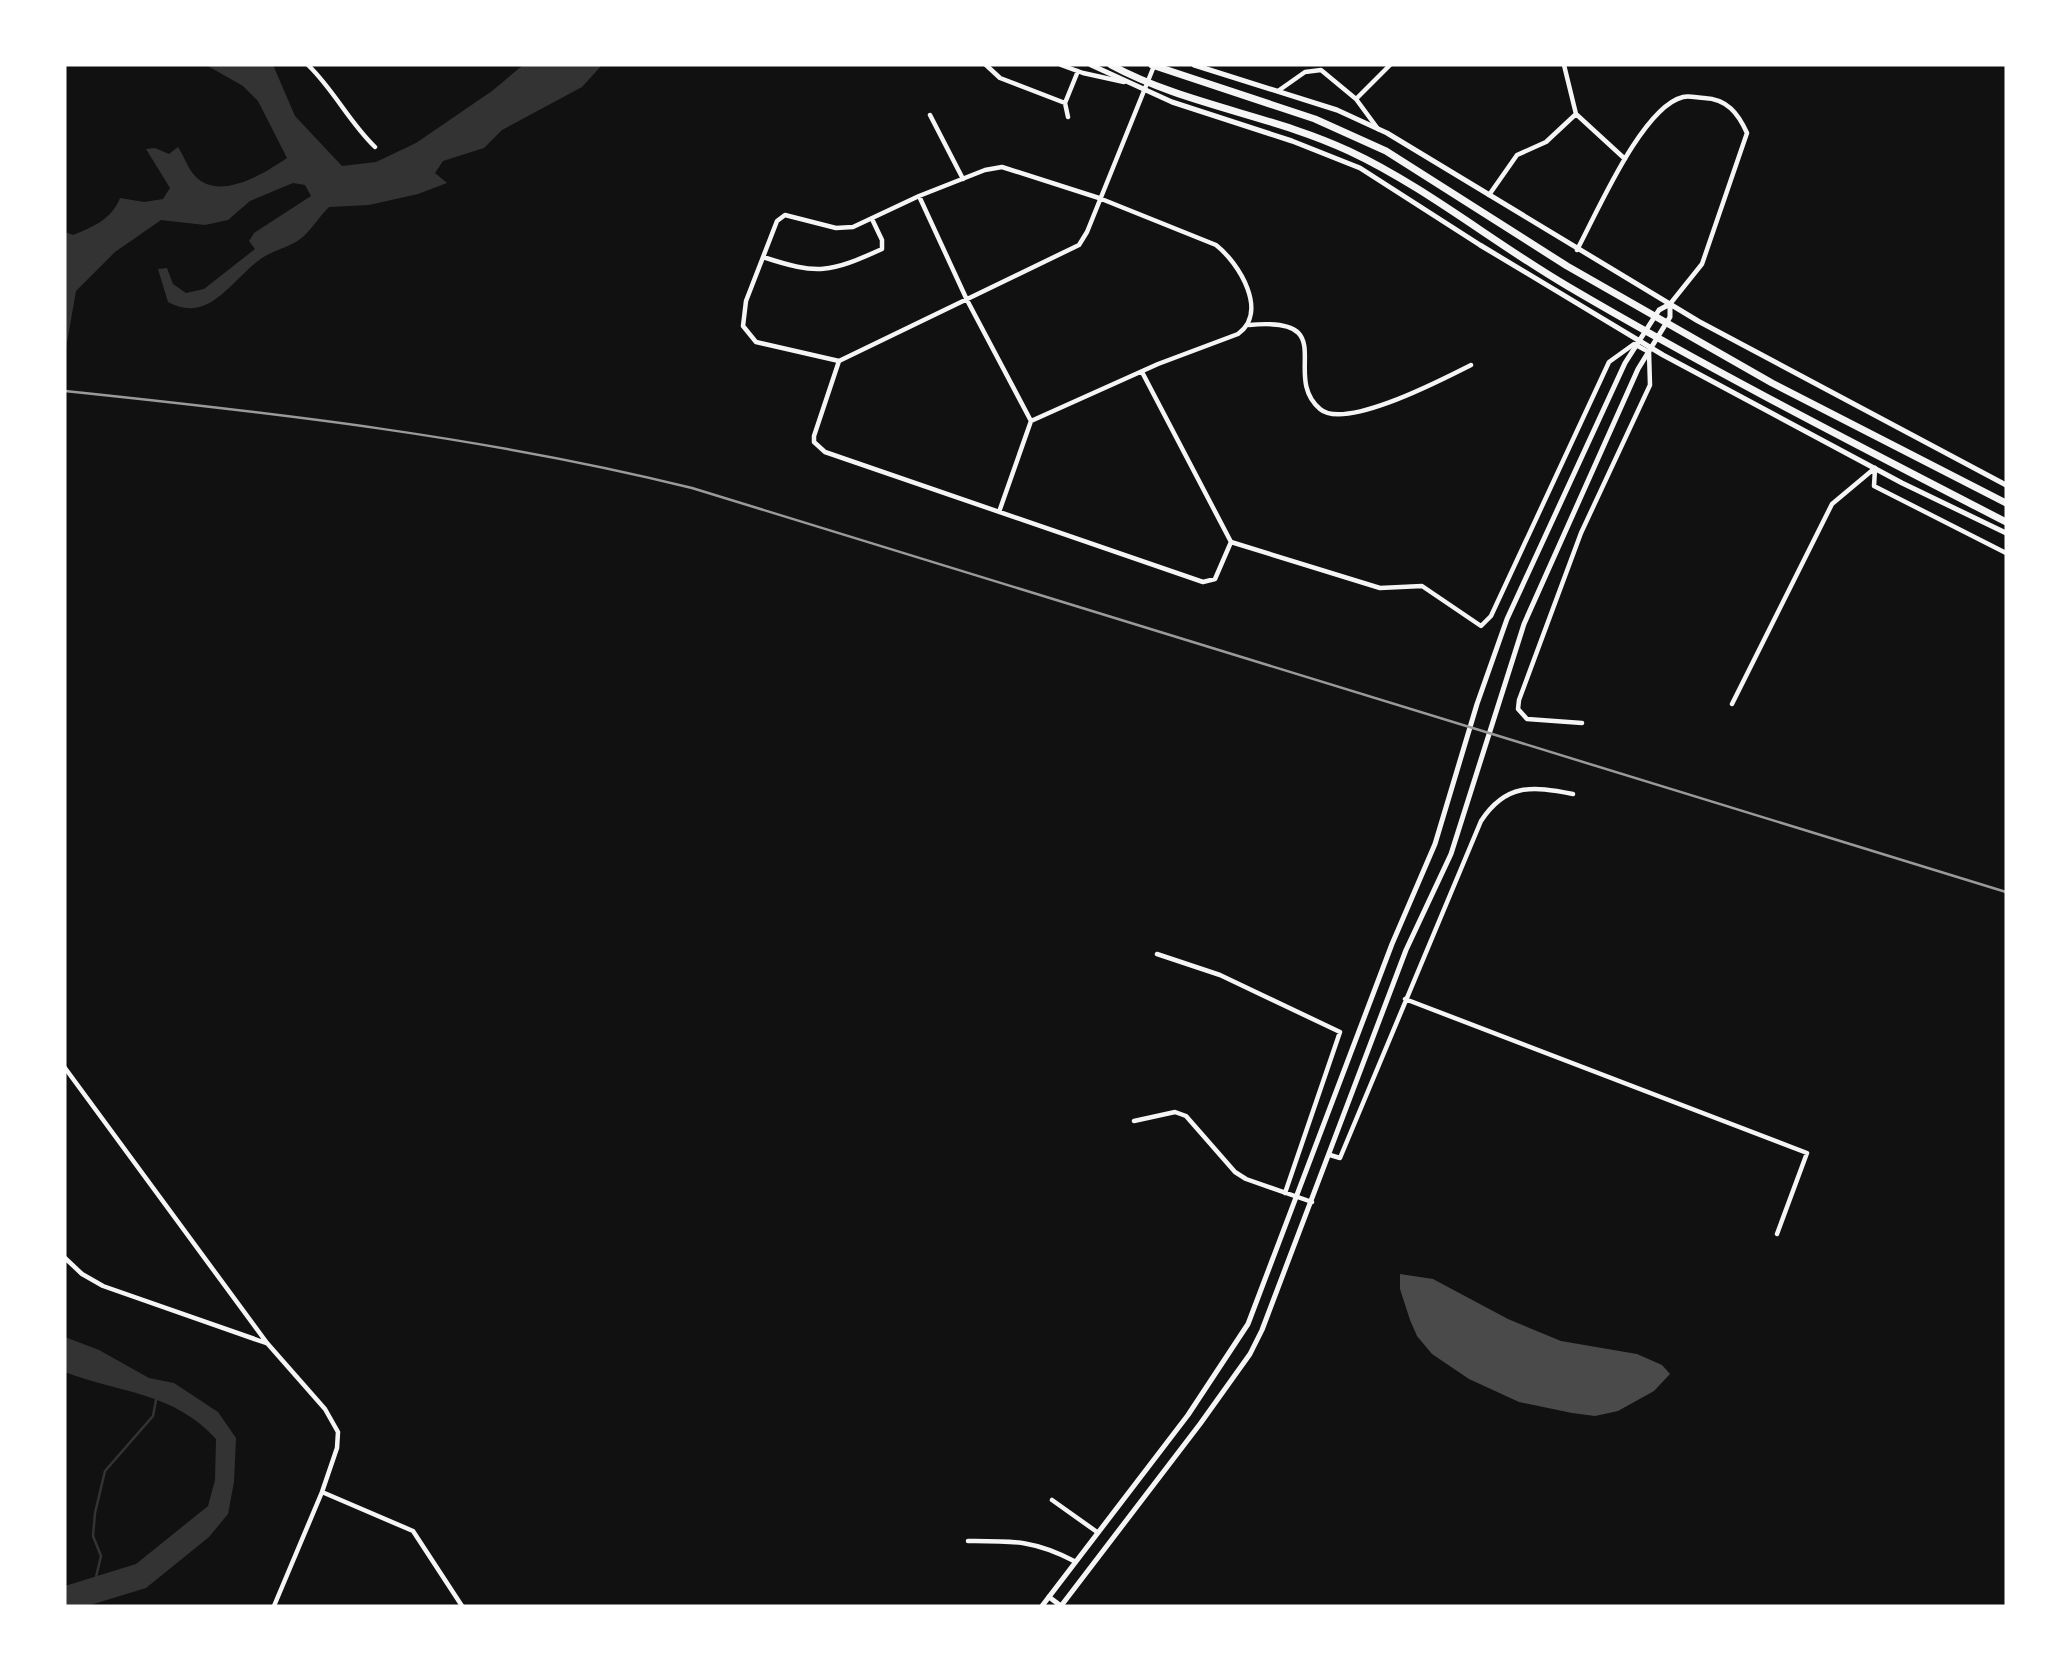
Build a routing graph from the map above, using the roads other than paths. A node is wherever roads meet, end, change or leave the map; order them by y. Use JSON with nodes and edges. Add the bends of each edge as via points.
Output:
{"nodes":[{"id":1,"x":308,"y":65,"type":"edge"},
{"id":2,"x":986,"y":65,"type":"edge"},
{"id":3,"x":1061,"y":65,"type":"edge"},
{"id":4,"x":1091,"y":65,"type":"edge"},
{"id":5,"x":1111,"y":65,"type":"edge"},
{"id":6,"x":1153,"y":65,"type":"edge"},
{"id":7,"x":1194,"y":65,"type":"edge"},
{"id":8,"x":1390,"y":65,"type":"edge"},
{"id":9,"x":1564,"y":65,"type":"edge"},
{"id":10,"x":1078,"y":71,"type":"junction"},
{"id":11,"x":1126,"y":82,"type":"junction"},
{"id":12,"x":1143,"y":90,"type":"junction"},
{"id":13,"x":1278,"y":90,"type":"junction"},
{"id":14,"x":1356,"y":99,"type":"junction"},
{"id":15,"x":1065,"y":103,"type":"junction"},
{"id":16,"x":1576,"y":114,"type":"junction"},
{"id":17,"x":930,"y":115,"type":"dead end"},
{"id":18,"x":1068,"y":117,"type":"dead end"},
{"id":19,"x":1378,"y":129,"type":"junction"},
{"id":20,"x":375,"y":147,"type":"dead end"},
{"id":21,"x":1625,"y":159,"type":"junction"},
{"id":22,"x":963,"y":179,"type":"junction"},
{"id":23,"x":919,"y":196,"type":"junction"},
{"id":24,"x":1489,"y":196,"type":"junction"},
{"id":25,"x":1099,"y":198,"type":"junction"},
{"id":26,"x":873,"y":219,"type":"junction"},
{"id":27,"x":1577,"y":250,"type":"junction"},
{"id":28,"x":763,"y":257,"type":"junction"},
{"id":29,"x":967,"y":300,"type":"junction"},
{"id":30,"x":1670,"y":304,"type":"junction"},
{"id":31,"x":1248,"y":325,"type":"junction"},
{"id":32,"x":1636,"y":342,"type":"junction"},
{"id":33,"x":1650,"y":350,"type":"junction"},
{"id":34,"x":839,"y":361,"type":"junction"},
{"id":35,"x":1471,"y":365,"type":"dead end"},
{"id":36,"x":1142,"y":372,"type":"junction"},
{"id":37,"x":1031,"y":421,"type":"junction"},
{"id":38,"x":1875,"y":468,"type":"junction"},
{"id":39,"x":2006,"y":485,"type":"edge"},
{"id":40,"x":2006,"y":503,"type":"edge"},
{"id":41,"x":999,"y":512,"type":"junction"},
{"id":42,"x":2006,"y":522,"type":"edge"},
{"id":43,"x":2006,"y":533,"type":"edge"},
{"id":44,"x":1231,"y":542,"type":"junction"},
{"id":45,"x":2006,"y":553,"type":"edge"},
{"id":46,"x":1731,"y":704,"type":"dead end"},
{"id":47,"x":1582,"y":723,"type":"dead end"},
{"id":48,"x":1573,"y":794,"type":"dead end"},
{"id":49,"x":1157,"y":954,"type":"dead end"},
{"id":50,"x":1405,"y":999,"type":"junction"},
{"id":51,"x":1350,"y":1056,"type":"junction"},
{"id":52,"x":1365,"y":1060,"type":"junction"},
{"id":53,"x":65,"y":1068,"type":"edge"},
{"id":54,"x":1134,"y":1121,"type":"dead end"},
{"id":55,"x":1330,"y":1155,"type":"junction"},
{"id":56,"x":1285,"y":1193,"type":"junction"},
{"id":57,"x":1298,"y":1197,"type":"junction"},
{"id":58,"x":1312,"y":1202,"type":"junction"},
{"id":59,"x":1777,"y":1234,"type":"dead end"},
{"id":60,"x":65,"y":1258,"type":"edge"},
{"id":61,"x":267,"y":1343,"type":"junction"},
{"id":62,"x":322,"y":1492,"type":"junction"},
{"id":63,"x":1052,"y":1500,"type":"dead end"},
{"id":64,"x":1097,"y":1532,"type":"junction"},
{"id":65,"x":968,"y":1541,"type":"dead end"},
{"id":66,"x":1074,"y":1561,"type":"junction"},
{"id":67,"x":1049,"y":1597,"type":"junction"},
{"id":68,"x":274,"y":1606,"type":"edge"},
{"id":69,"x":462,"y":1606,"type":"edge"},
{"id":70,"x":1042,"y":1606,"type":"edge"},
{"id":71,"x":1061,"y":1606,"type":"edge"}],
"edges":[{"from":1,"to":20,"type":"street"},
{"from":2,"to":15,"type":"street","via":[[1000,78]]},
{"from":3,"to":10,"type":"street"},
{"from":4,"to":11,"type":"main road"},
{"from":5,"to":42,"type":"highway","via":[[1166,90],[1295,129],[1349,151],[1675,349]]},
{"from":6,"to":12,"type":"street"},
{"from":6,"to":40,"type":"highway","via":[[1315,119],[1386,150],[1567,266],[1748,369]]},
{"from":7,"to":13,"type":"main road"},
{"from":8,"to":14,"type":"street"},
{"from":9,"to":16,"type":"street"},
{"from":10,"to":11,"type":"street"},
{"from":10,"to":15,"type":"street"},
{"from":11,"to":12,"type":"main road"},
{"from":12,"to":25,"type":"street"},
{"from":12,"to":32,"type":"main road","via":[[1360,168]]},
{"from":13,"to":14,"type":"street","via":[[1313,69],[1327,74]]},
{"from":13,"to":19,"type":"main road"},
{"from":14,"to":19,"type":"street"},
{"from":15,"to":18,"type":"street"},
{"from":16,"to":21,"type":"street"},
{"from":16,"to":24,"type":"street","via":[[1546,142],[1517,155]]},
{"from":17,"to":22,"type":"street"},
{"from":19,"to":24,"type":"main road"},
{"from":21,"to":27,"type":"street"},
{"from":21,"to":30,"type":"street","via":[[1650,120],[1682,97],[1718,99],[1738,114],[1747,133],[1702,264]]},
{"from":22,"to":23,"type":"street"},
{"from":22,"to":25,"type":"street","via":[[1002,167]]},
{"from":23,"to":26,"type":"street"},
{"from":23,"to":29,"type":"street"},
{"from":24,"to":27,"type":"main road"},
{"from":25,"to":29,"type":"street","via":[[1079,245]]},
{"from":25,"to":31,"type":"street","via":[[1227,253],[1253,307]]},
{"from":26,"to":28,"type":"street","via":[[846,229],[785,215],[777,221]]},
{"from":26,"to":28,"type":"street","via":[[882,249],[839,266],[806,270]]},
{"from":27,"to":30,"type":"main road"},
{"from":28,"to":34,"type":"street","via":[[746,301],[746,333],[756,342]]},
{"from":29,"to":34,"type":"street"},
{"from":29,"to":37,"type":"street"},
{"from":30,"to":32,"type":"main road","via":[[1659,310]]},
{"from":30,"to":33,"type":"main road","via":[[1670,317]]},
{"from":30,"to":39,"type":"main road"},
{"from":31,"to":35,"type":"street","via":[[1277,322],[1295,329],[1305,354],[1307,384],[1320,409],[1328,414],[1415,394]]},
{"from":31,"to":36,"type":"street","via":[[1238,334]]},
{"from":32,"to":33,"type":"main road"},
{"from":32,"to":44,"type":"street","via":[[1609,362],[1491,616],[1481,626],[1422,586],[1380,588]]},
{"from":32,"to":51,"type":"main road","via":[[1507,619],[1435,844]]},
{"from":33,"to":38,"type":"main road"},
{"from":33,"to":47,"type":"street","via":[[1650,385],[1581,534],[1519,700],[1518,709],[1527,719]]},
{"from":33,"to":52,"type":"main road","via":[[1524,624],[1451,854],[1406,950]]},
{"from":34,"to":41,"type":"street","via":[[814,436],[818,447]]},
{"from":36,"to":37,"type":"street"},
{"from":36,"to":44,"type":"street"},
{"from":37,"to":41,"type":"street"},
{"from":38,"to":43,"type":"main road"},
{"from":38,"to":45,"type":"street","via":[[1874,486]]},
{"from":38,"to":46,"type":"street","via":[[1832,504]]},
{"from":41,"to":44,"type":"street","via":[[1203,582],[1216,579]]},
{"from":48,"to":50,"type":"street","via":[[1520,789],[1491,805],[1480,821]]},
{"from":49,"to":56,"type":"street","via":[[1220,975],[1340,1032]]},
{"from":50,"to":55,"type":"street","via":[[1340,1158]]},
{"from":50,"to":59,"type":"street","via":[[1807,1153]]},
{"from":51,"to":52,"type":"main road"},
{"from":51,"to":57,"type":"main road"},
{"from":52,"to":55,"type":"main road"},
{"from":53,"to":61,"type":"street"},
{"from":54,"to":56,"type":"street","via":[[1175,1112],[1186,1116],[1235,1172]]},
{"from":55,"to":58,"type":"main road"},
{"from":56,"to":57,"type":"street"},
{"from":57,"to":58,"type":"street"},
{"from":57,"to":64,"type":"main road","via":[[1237,1345]]},
{"from":58,"to":71,"type":"main road","via":[[1250,1354]]},
{"from":60,"to":61,"type":"street","via":[[103,1286]]},
{"from":61,"to":62,"type":"street","via":[[325,1409],[338,1432]]},
{"from":62,"to":68,"type":"street"},
{"from":62,"to":69,"type":"street","via":[[413,1531]]},
{"from":63,"to":64,"type":"street"},
{"from":64,"to":66,"type":"main road"},
{"from":65,"to":66,"type":"street","via":[[1028,1542]]},
{"from":66,"to":67,"type":"main road"},
{"from":67,"to":70,"type":"main road"},
{"from":67,"to":71,"type":"main road"}]}
